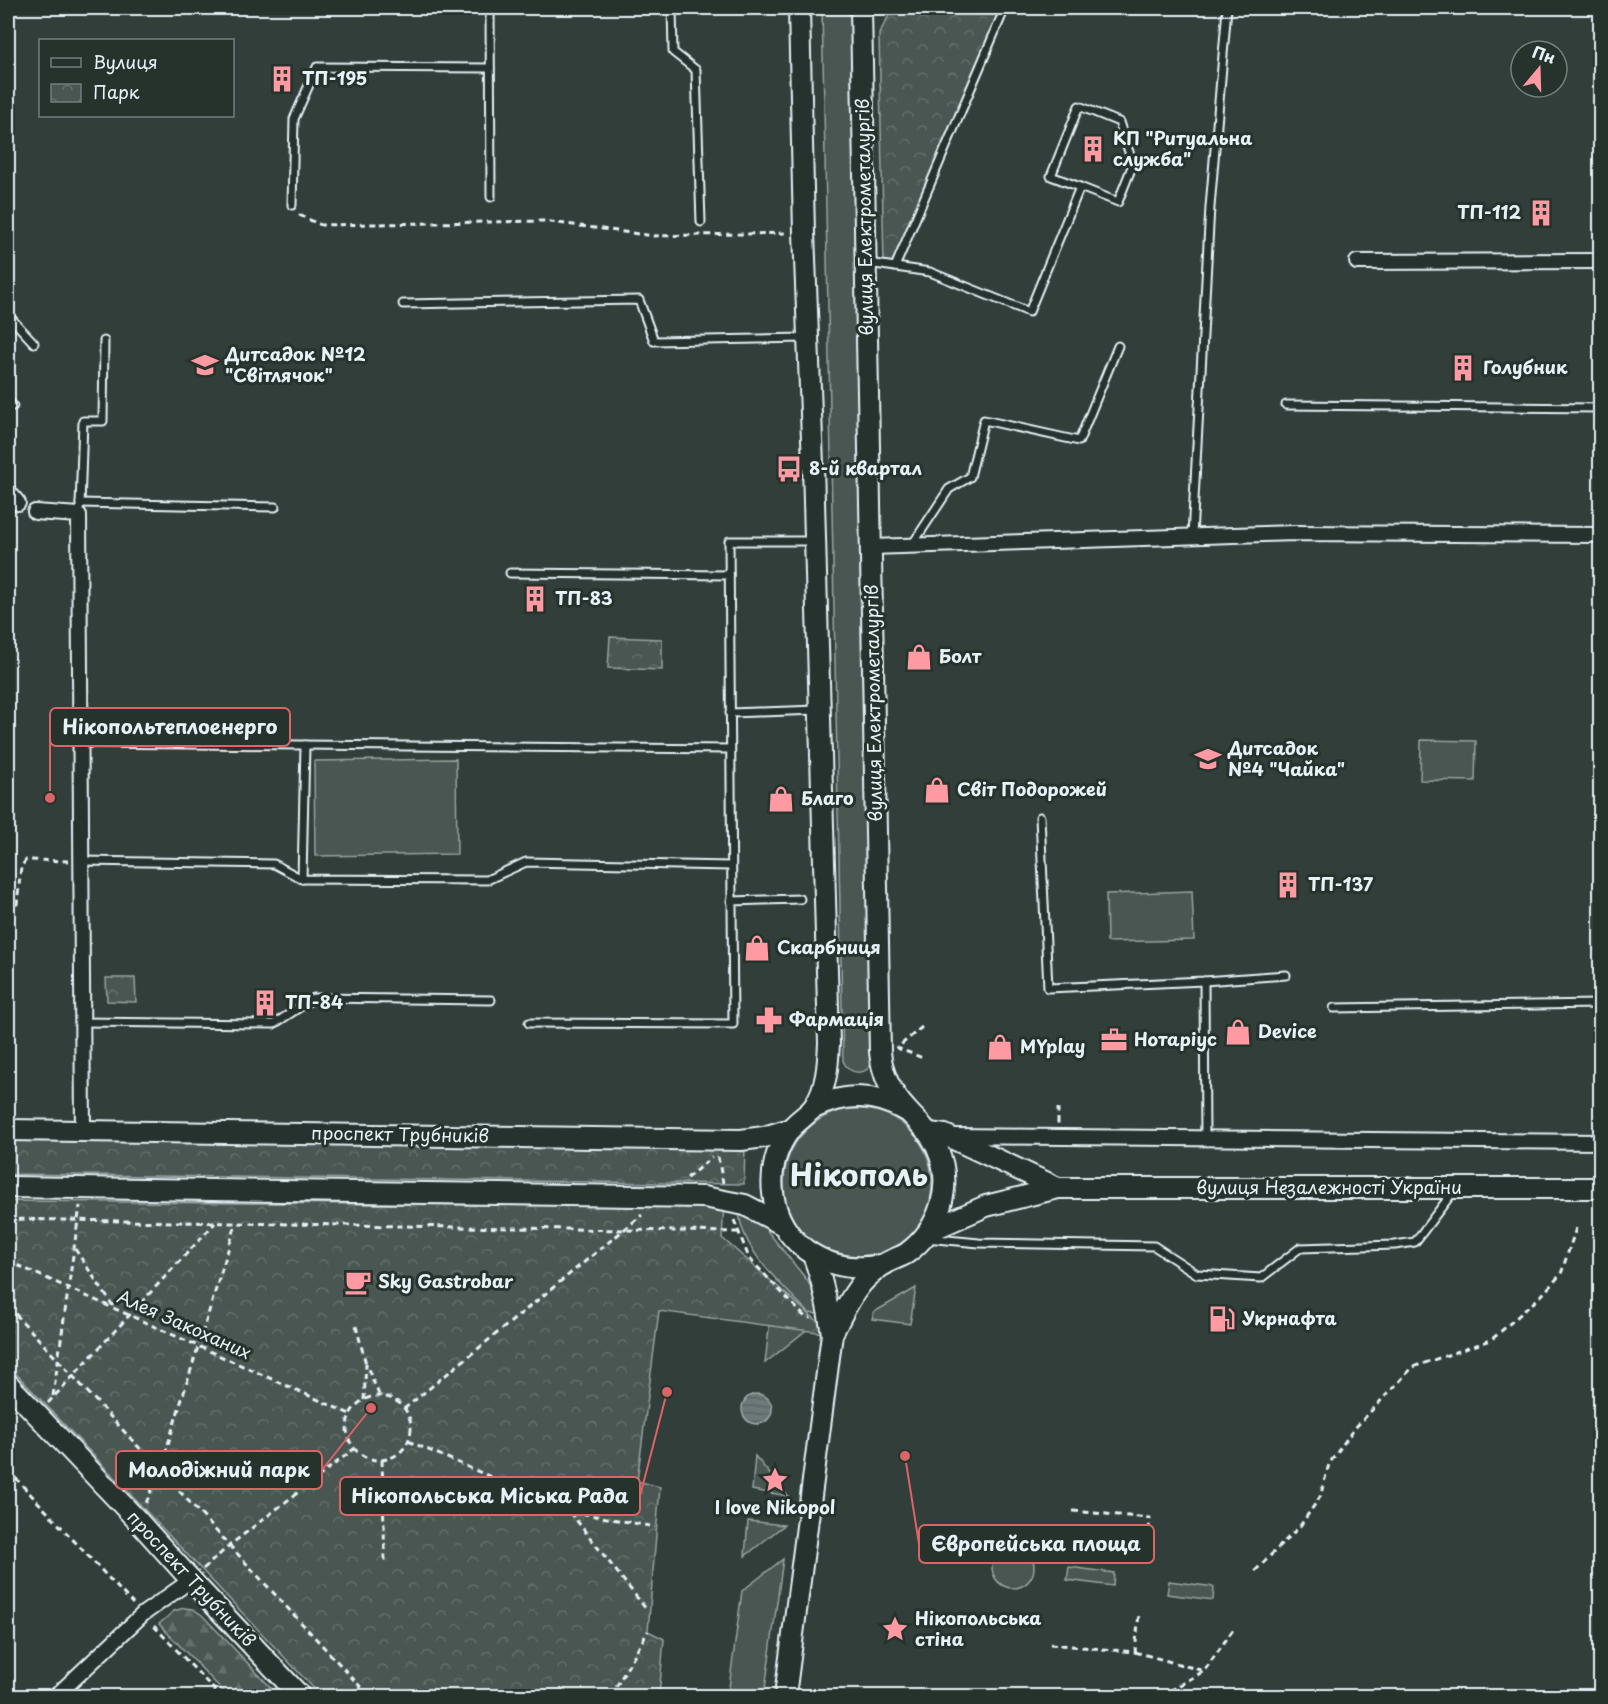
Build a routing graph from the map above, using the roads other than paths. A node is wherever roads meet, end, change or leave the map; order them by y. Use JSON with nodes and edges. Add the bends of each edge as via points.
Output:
{"nodes":[{"id":1,"x":490,"y":8,"type":"edge"},
{"id":2,"x":672,"y":8,"type":"edge"},
{"id":3,"x":799,"y":8,"type":"edge"},
{"id":4,"x":861,"y":8,"type":"edge"},
{"id":5,"x":1005,"y":8,"type":"edge"},
{"id":6,"x":1227,"y":8,"type":"edge"},
{"id":7,"x":490,"y":68,"type":"junction"},
{"id":8,"x":1080,"y":188,"type":"junction"},
{"id":9,"x":491,"y":197,"type":"dead end"},
{"id":10,"x":292,"y":205,"type":"road end"},
{"id":11,"x":701,"y":222,"type":"dead end"},
{"id":12,"x":1600,"y":261,"type":"edge"},
{"id":13,"x":1357,"y":262,"type":"dead end"},
{"id":14,"x":866,"y":263,"type":"junction"},
{"id":15,"x":895,"y":267,"type":"junction"},
{"id":16,"x":403,"y":304,"type":"dead end"},
{"id":17,"x":8,"y":315,"type":"edge"},
{"id":18,"x":808,"y":338,"type":"junction"},
{"id":19,"x":104,"y":340,"type":"dead end"},
{"id":20,"x":34,"y":343,"type":"dead end"},
{"id":21,"x":1118,"y":346,"type":"dead end"},
{"id":22,"x":1286,"y":405,"type":"dead end"},
{"id":23,"x":1600,"y":408,"type":"edge"},
{"id":24,"x":8,"y":492,"type":"edge"},
{"id":25,"x":18,"y":503,"type":"dead end"},
{"id":26,"x":275,"y":507,"type":"dead end"},
{"id":27,"x":80,"y":509,"type":"junction"},
{"id":28,"x":35,"y":512,"type":"dead end"},
{"id":29,"x":1600,"y":535,"type":"edge"},
{"id":30,"x":1192,"y":536,"type":"junction"},
{"id":31,"x":815,"y":541,"type":"junction"},
{"id":32,"x":912,"y":545,"type":"junction"},
{"id":33,"x":871,"y":547,"type":"junction"},
{"id":34,"x":510,"y":573,"type":"dead end"},
{"id":35,"x":729,"y":575,"type":"junction"},
{"id":36,"x":819,"y":710,"type":"junction"},
{"id":37,"x":729,"y":713,"type":"junction"},
{"id":38,"x":81,"y":743,"type":"junction"},
{"id":39,"x":305,"y":745,"type":"junction"},
{"id":40,"x":730,"y":749,"type":"junction"},
{"id":41,"x":1040,"y":818,"type":"dead end"},
{"id":42,"x":81,"y":861,"type":"junction"},
{"id":43,"x":731,"y":866,"type":"junction"},
{"id":44,"x":302,"y":879,"type":"junction"},
{"id":45,"x":800,"y":899,"type":"dead end"},
{"id":46,"x":731,"y":901,"type":"junction"},
{"id":47,"x":1286,"y":975,"type":"dead end"},
{"id":48,"x":1204,"y":981,"type":"junction"},
{"id":49,"x":491,"y":1000,"type":"dead end"},
{"id":50,"x":1600,"y":1004,"type":"edge"},
{"id":51,"x":1334,"y":1008,"type":"dead end"},
{"id":52,"x":82,"y":1022,"type":"junction"},
{"id":53,"x":528,"y":1023,"type":"dead end"},
{"id":54,"x":814,"y":1108,"type":"junction"},
{"id":55,"x":907,"y":1111,"type":"junction"},
{"id":56,"x":790,"y":1129,"type":"junction"},
{"id":57,"x":8,"y":1130,"type":"edge"},
{"id":58,"x":83,"y":1131,"type":"junction"},
{"id":59,"x":937,"y":1134,"type":"junction"},
{"id":60,"x":1205,"y":1138,"type":"junction"},
{"id":61,"x":1600,"y":1142,"type":"edge"},
{"id":62,"x":8,"y":1187,"type":"edge"},
{"id":63,"x":1058,"y":1188,"type":"junction"},
{"id":64,"x":1456,"y":1188,"type":"junction"},
{"id":65,"x":1600,"y":1188,"type":"edge"},
{"id":66,"x":783,"y":1225,"type":"junction"},
{"id":67,"x":926,"y":1234,"type":"junction"},
{"id":68,"x":813,"y":1255,"type":"junction"},
{"id":69,"x":885,"y":1264,"type":"junction"},
{"id":70,"x":832,"y":1334,"type":"junction"},
{"id":71,"x":8,"y":1384,"type":"edge"},
{"id":72,"x":191,"y":1580,"type":"junction"},
{"id":73,"x":57,"y":1696,"type":"edge"},
{"id":74,"x":300,"y":1696,"type":"edge"},
{"id":75,"x":784,"y":1696,"type":"edge"}],
"edges":[{"from":1,"to":7,"type":"lane"},
{"from":2,"to":11,"type":"lane","via":[[674,52],[696,70]]},
{"from":3,"to":18,"type":"main road"},
{"from":4,"to":14,"type":"main road","name":"вулиця Електрометалургів"},
{"from":5,"to":15,"type":"lane"},
{"from":6,"to":30,"type":"lane","via":[[1210,207]]},
{"from":7,"to":9,"type":"lane"},
{"from":7,"to":10,"type":"lane","via":[[317,67],[294,118]]},
{"from":8,"to":8,"type":"lane","via":[[1118,202],[1133,164],[1119,122],[1079,106],[1051,176]]},
{"from":8,"to":15,"type":"lane","via":[[1029,312],[930,272]]},
{"from":12,"to":13,"type":"street"},
{"from":14,"to":15,"type":"lane"},
{"from":14,"to":33,"type":"main road","name":"вулиця Електрометалургів"},
{"from":16,"to":18,"type":"lane","via":[[639,300],[654,341]]},
{"from":17,"to":20,"type":"lane"},
{"from":18,"to":31,"type":"main road"},
{"from":19,"to":27,"type":"lane","via":[[102,422],[83,421]]},
{"from":21,"to":32,"type":"lane","via":[[1080,441],[984,420],[970,477],[949,489]]},
{"from":22,"to":23,"type":"lane"},
{"from":24,"to":25,"type":"street"},
{"from":26,"to":27,"type":"lane"},
{"from":27,"to":28,"type":"street"},
{"from":27,"to":38,"type":"street"},
{"from":29,"to":30,"type":"street"},
{"from":30,"to":32,"type":"street"},
{"from":31,"to":35,"type":"lane","via":[[729,541]]},
{"from":31,"to":36,"type":"main road"},
{"from":32,"to":33,"type":"street"},
{"from":33,"to":55,"type":"main road","name":"вулиця Електрометалургів","via":[[880,1052],[884,1073]]},
{"from":34,"to":35,"type":"lane"},
{"from":35,"to":37,"type":"lane"},
{"from":36,"to":37,"type":"lane"},
{"from":36,"to":54,"type":"main road","via":[[829,1042],[824,1083]]},
{"from":37,"to":40,"type":"lane"},
{"from":38,"to":39,"type":"lane"},
{"from":38,"to":42,"type":"street"},
{"from":39,"to":40,"type":"lane"},
{"from":39,"to":44,"type":"lane"},
{"from":40,"to":43,"type":"lane"},
{"from":41,"to":48,"type":"lane","via":[[1048,988]]},
{"from":42,"to":44,"type":"lane","via":[[274,864]]},
{"from":42,"to":52,"type":"street"},
{"from":43,"to":44,"type":"lane","via":[[526,862],[487,880]]},
{"from":43,"to":46,"type":"lane"},
{"from":45,"to":46,"type":"lane"},
{"from":46,"to":53,"type":"lane","via":[[733,1024]]},
{"from":47,"to":48,"type":"lane"},
{"from":48,"to":60,"type":"lane"},
{"from":49,"to":52,"type":"lane","via":[[314,998],[274,1024]]},
{"from":50,"to":51,"type":"lane"},
{"from":52,"to":58,"type":"street"},
{"from":54,"to":55,"type":"main road","via":[[829,1101],[861,1096]]},
{"from":54,"to":56,"type":"main road"},
{"from":55,"to":59,"type":"main road","name":"вулиця Електрометалургів"},
{"from":56,"to":58,"type":"main road","name":"проспект Трубників","via":[[741,1140]]},
{"from":56,"to":66,"type":"main road","via":[[781,1143],[772,1176],[772,1193]]},
{"from":57,"to":58,"type":"main road","name":"проспект Трубників"},
{"from":59,"to":60,"type":"street"},
{"from":59,"to":63,"type":"main road"},
{"from":59,"to":67,"type":"main road","name":"вулиця Електрометалургів","via":[[944,1182],[940,1208]]},
{"from":60,"to":61,"type":"street"},
{"from":62,"to":66,"type":"main road","via":[[704,1197],[745,1205]]},
{"from":63,"to":64,"type":"main road","name":"вулиця Незалежності України"},
{"from":63,"to":67,"type":"main road","via":[[986,1206]]},
{"from":64,"to":65,"type":"main road","name":"вулиця Незалежності України"},
{"from":64,"to":67,"type":"lane","via":[[1415,1242],[1300,1248],[1261,1278],[1197,1274],[1154,1246],[979,1243]]},
{"from":66,"to":68,"type":"main road"},
{"from":67,"to":69,"type":"main road","name":"вулиця Електрометалургів","via":[[906,1253]]},
{"from":68,"to":69,"type":"main road","via":[[851,1268]]},
{"from":68,"to":70,"type":"main road","name":"вулиця Електрометалургів"},
{"from":69,"to":70,"type":"main road","name":"вулиця Електрометалургів","via":[[862,1283]]},
{"from":70,"to":75,"type":"main road","name":"вулиця Електрометалургів"},
{"from":71,"to":72,"type":"main road","name":"проспект Трубників"},
{"from":72,"to":73,"type":"street","via":[[143,1614]]},
{"from":72,"to":74,"type":"main road","name":"проспект Трубників"}]}
